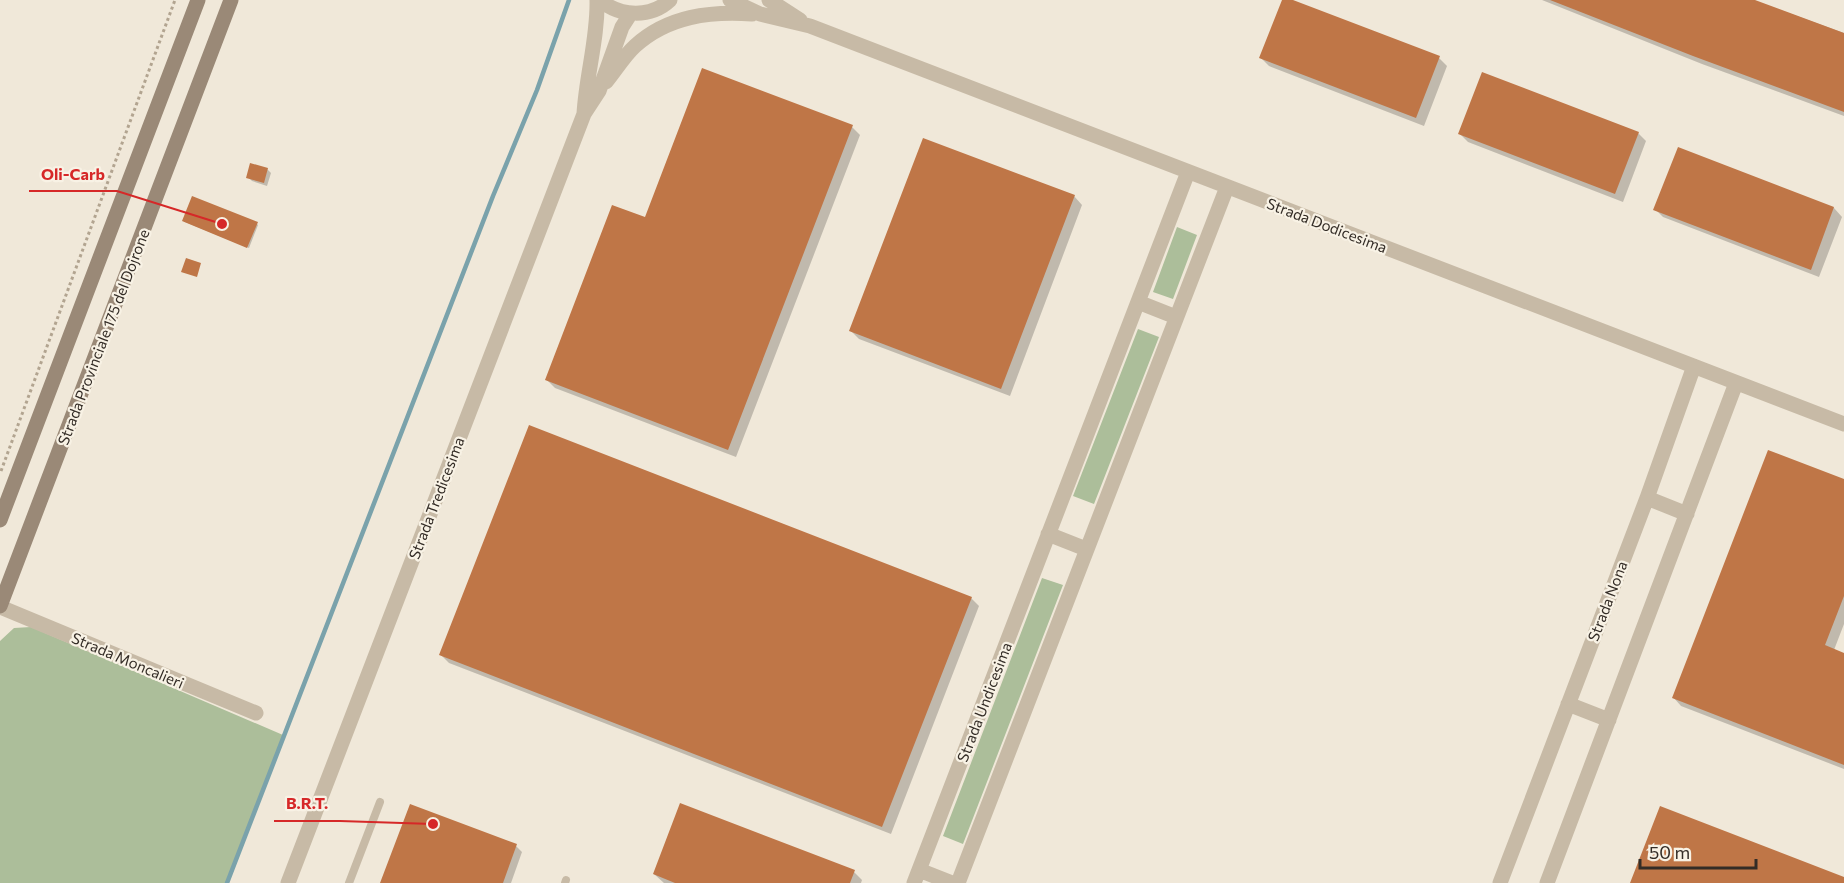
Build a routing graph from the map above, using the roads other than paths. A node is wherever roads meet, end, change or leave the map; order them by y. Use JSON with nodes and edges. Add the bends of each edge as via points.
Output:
{"nodes":[{"id":1,"x":198,"y":0,"type":"edge"},
{"id":2,"x":231,"y":0,"type":"edge"},
{"id":3,"x":598,"y":0,"type":"edge"},
{"id":4,"x":670,"y":0,"type":"edge"},
{"id":5,"x":730,"y":0,"type":"edge"},
{"id":6,"x":769,"y":0,"type":"edge"},
{"id":7,"x":631,"y":13,"type":"junction"},
{"id":8,"x":760,"y":14,"type":"junction"},
{"id":9,"x":810,"y":26,"type":"junction"},
{"id":10,"x":599,"y":91,"type":"junction"},
{"id":11,"x":584,"y":114,"type":"junction"},
{"id":12,"x":1188,"y":172,"type":"junction"},
{"id":13,"x":1227,"y":186,"type":"junction"},
{"id":14,"x":1138,"y":302,"type":"junction"},
{"id":15,"x":1176,"y":317,"type":"junction"},
{"id":16,"x":1694,"y":366,"type":"junction"},
{"id":17,"x":1736,"y":383,"type":"junction"},
{"id":18,"x":1844,"y":424,"type":"edge"},
{"id":19,"x":1647,"y":498,"type":"junction"},
{"id":20,"x":1688,"y":514,"type":"junction"},
{"id":21,"x":0,"y":520,"type":"edge"},
{"id":22,"x":1048,"y":534,"type":"junction"},
{"id":23,"x":1086,"y":549,"type":"junction"},
{"id":24,"x":0,"y":606,"type":"edge"},
{"id":25,"x":1568,"y":704,"type":"junction"},
{"id":26,"x":256,"y":713,"type":"dead end"},
{"id":27,"x":1609,"y":720,"type":"junction"},
{"id":28,"x":380,"y":802,"type":"dead end"},
{"id":29,"x":917,"y":876,"type":"edge"},
{"id":30,"x":288,"y":883,"type":"edge"},
{"id":31,"x":349,"y":883,"type":"edge"},
{"id":32,"x":952,"y":883,"type":"edge"},
{"id":33,"x":958,"y":883,"type":"edge"},
{"id":34,"x":1500,"y":883,"type":"edge"},
{"id":35,"x":1547,"y":883,"type":"edge"}],
"edges":[{"from":1,"to":21,"type":"street","name":"Strada Provinciale 175 del Dojrone"},
{"from":2,"to":24,"type":"street","name":"Strada Provinciale 175 del Dojrone"},
{"from":3,"to":7,"type":"street"},
{"from":3,"to":11,"type":"street"},
{"from":4,"to":7,"type":"street","via":[[653,11]]},
{"from":5,"to":8,"type":"street"},
{"from":6,"to":9,"type":"street"},
{"from":7,"to":10,"type":"street","via":[[622,27]]},
{"from":8,"to":9,"type":"street"},
{"from":8,"to":10,"type":"street","via":[[698,15],[652,33],[634,47]]},
{"from":9,"to":12,"type":"street","name":"Strada Dodicesima"},
{"from":10,"to":11,"type":"street"},
{"from":11,"to":30,"type":"street","name":"Strada Tredicesima"},
{"from":12,"to":13,"type":"street","name":"Strada Dodicesima"},
{"from":12,"to":14,"type":"street","name":"Strada Undicesima"},
{"from":13,"to":15,"type":"street"},
{"from":13,"to":16,"type":"street","name":"Strada Dodicesima"},
{"from":14,"to":15,"type":"street"},
{"from":14,"to":22,"type":"street","name":"Strada Undicesima"},
{"from":15,"to":23,"type":"street"},
{"from":16,"to":17,"type":"street","name":"Strada Dodicesima"},
{"from":16,"to":19,"type":"street","name":"Strada Nona"},
{"from":17,"to":18,"type":"street","name":"Strada Dodicesima"},
{"from":17,"to":20,"type":"street"},
{"from":19,"to":20,"type":"street"},
{"from":19,"to":25,"type":"street","name":"Strada Nona"},
{"from":20,"to":27,"type":"street"},
{"from":22,"to":23,"type":"street"},
{"from":22,"to":29,"type":"street","name":"Strada Undicesima"},
{"from":23,"to":33,"type":"street"},
{"from":24,"to":26,"type":"street","name":"Strada Moncalieri"},
{"from":25,"to":27,"type":"street"},
{"from":25,"to":34,"type":"street","name":"Strada Nona"},
{"from":27,"to":35,"type":"street"},
{"from":28,"to":31,"type":"lane"},
{"from":29,"to":32,"type":"street","name":"Strada Undicesima"}]}
